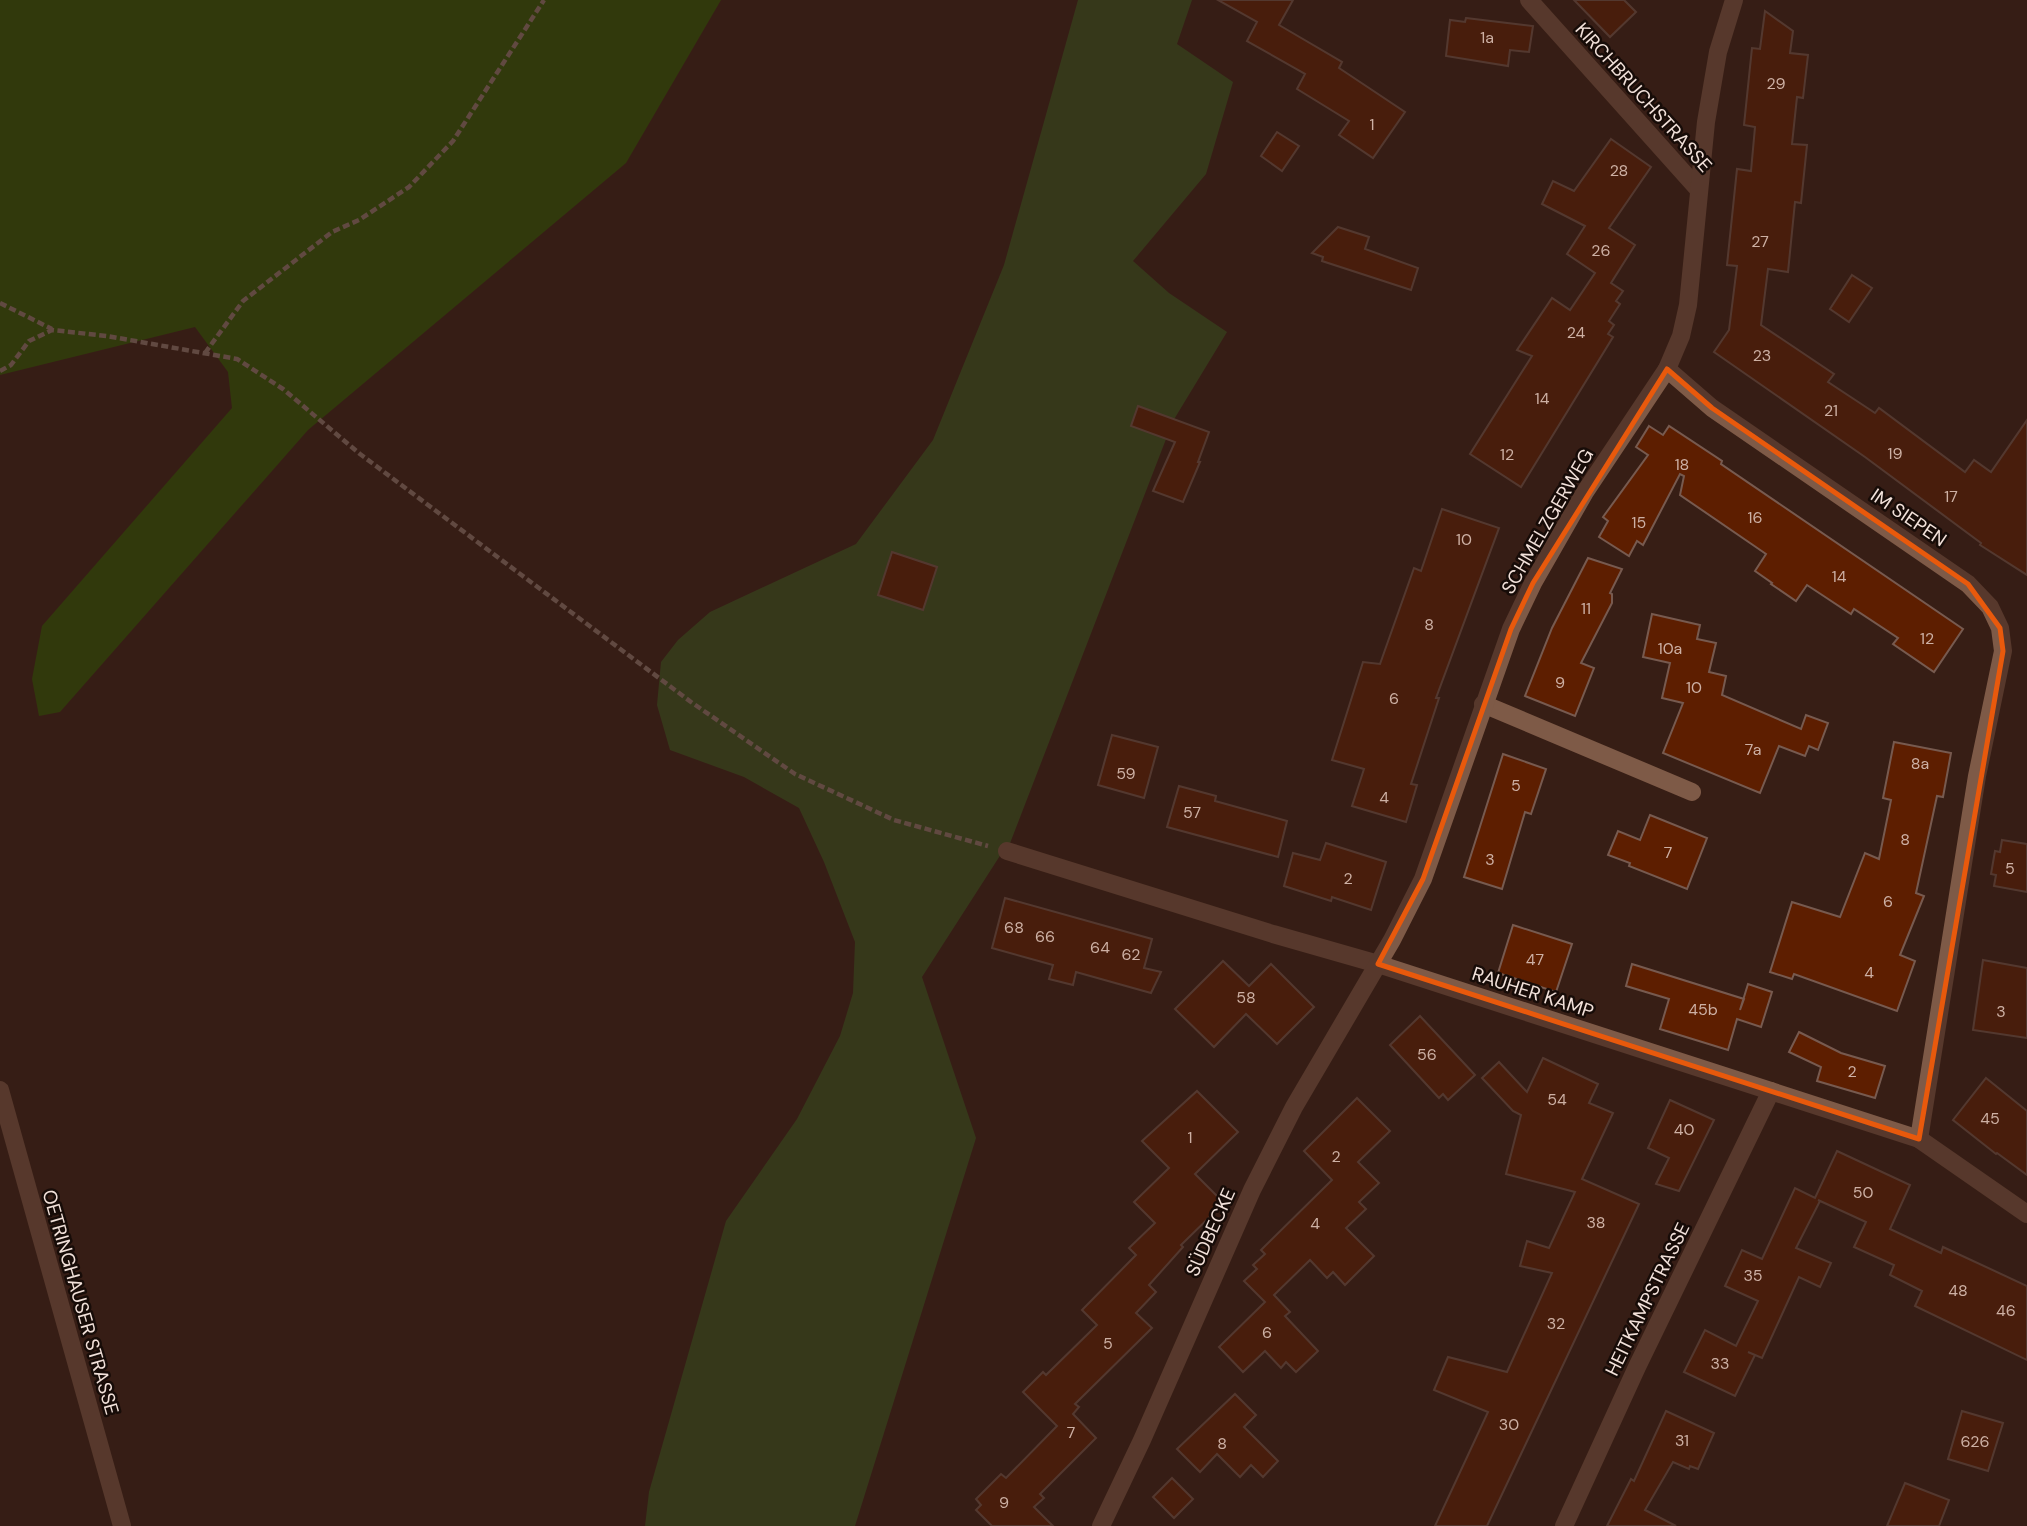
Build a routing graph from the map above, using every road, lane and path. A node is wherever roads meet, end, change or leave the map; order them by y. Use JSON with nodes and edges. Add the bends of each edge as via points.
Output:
{"nodes":[{"id":1,"x":544,"y":0,"type":"edge"},
{"id":2,"x":1529,"y":0,"type":"edge"},
{"id":3,"x":1734,"y":0,"type":"edge"},
{"id":4,"x":1699,"y":190,"type":"junction"},
{"id":5,"x":0,"y":303,"type":"edge"},
{"id":6,"x":52,"y":330,"type":"junction"},
{"id":7,"x":205,"y":353,"type":"junction"},
{"id":8,"x":1667,"y":369,"type":"junction"},
{"id":9,"x":0,"y":370,"type":"edge"},
{"id":10,"x":1483,"y":704,"type":"junction"},
{"id":11,"x":1692,"y":792,"type":"dead end"},
{"id":12,"x":1007,"y":851,"type":"joint"},
{"id":13,"x":1378,"y":964,"type":"junction"},
{"id":14,"x":0,"y":1090,"type":"edge"},
{"id":15,"x":1771,"y":1091,"type":"junction"},
{"id":16,"x":1919,"y":1139,"type":"junction"},
{"id":17,"x":2027,"y":1214,"type":"edge"},
{"id":18,"x":122,"y":1526,"type":"edge"},
{"id":19,"x":1101,"y":1526,"type":"edge"},
{"id":20,"x":1564,"y":1526,"type":"edge"}],
"edges":[{"from":1,"to":7,"type":"path","via":[[453,141],[409,187],[332,232],[243,301]]},
{"from":2,"to":4,"type":"street","name":"KIRCHBRUCHSTRASSE"},
{"from":3,"to":4,"type":"street","via":[[1718,52]]},
{"from":4,"to":8,"type":"street","via":[[1688,304]]},
{"from":5,"to":6,"type":"path"},
{"from":6,"to":7,"type":"path"},
{"from":6,"to":9,"type":"path","via":[[29,341],[11,365]]},
{"from":7,"to":12,"type":"path","via":[[236,359],[283,389],[359,454],[795,774],[894,820]]},
{"from":8,"to":10,"type":"street","name":"SCHMELZGERWEG","via":[[1585,492],[1539,572],[1511,629]]},
{"from":8,"to":16,"type":"street","name":"IM SIEPEN","via":[[1712,408],[1968,584],[1990,607],[2000,628],[2003,651],[1977,776]]},
{"from":10,"to":11,"type":"street"},
{"from":10,"to":13,"type":"street","name":"SCHMELZGERWEG","via":[[1423,879]]},
{"from":12,"to":13,"type":"street","name":"RAUHER KAMP"},
{"from":13,"to":15,"type":"street","name":"RAUHER KAMP"},
{"from":13,"to":19,"type":"street","name":"SÜDBECKE","via":[[1294,1107],[1252,1190]]},
{"from":14,"to":18,"type":"street","name":"OETRINGHAUSER STRASSE"},
{"from":15,"to":16,"type":"street","name":"RAUHER KAMP"},
{"from":15,"to":20,"type":"street","name":"HEITKAMPSTRASSE"},
{"from":16,"to":17,"type":"street","name":"RAUHER KAMP"}]}
